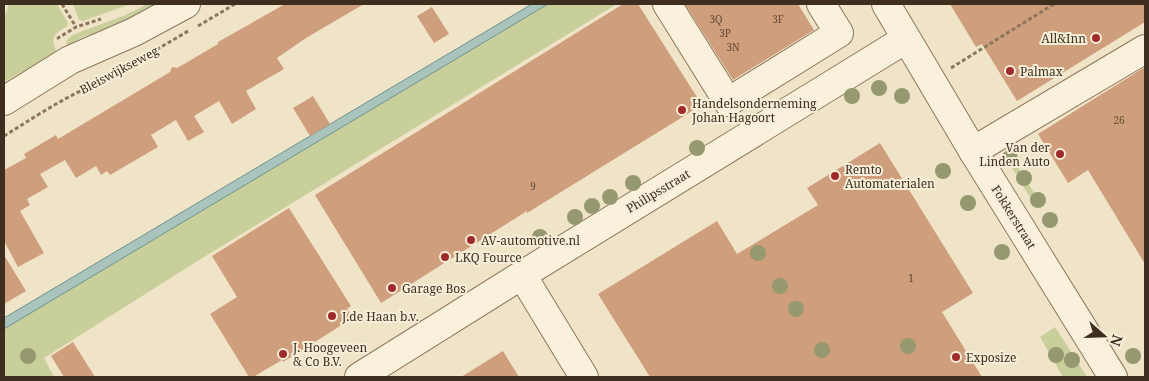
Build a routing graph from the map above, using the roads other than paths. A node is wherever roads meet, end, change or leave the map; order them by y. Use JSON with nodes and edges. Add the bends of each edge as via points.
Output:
{"nodes":[{"id":1,"x":186,"y":4,"type":"edge"},
{"id":2,"x":667,"y":4,"type":"edge"},
{"id":3,"x":821,"y":4,"type":"edge"},
{"id":4,"x":886,"y":4,"type":"edge"},
{"id":5,"x":906,"y":39,"type":"junction"},
{"id":6,"x":1145,"y":49,"type":"edge"},
{"id":7,"x":773,"y":74,"type":"junction"},
{"id":8,"x":4,"y":101,"type":"edge"},
{"id":9,"x":794,"y":108,"type":"junction"},
{"id":10,"x":974,"y":151,"type":"junction"},
{"id":11,"x":522,"y":275,"type":"junction"},
{"id":12,"x":359,"y":377,"type":"edge"},
{"id":13,"x":584,"y":377,"type":"edge"},
{"id":14,"x":1113,"y":377,"type":"edge"}],
"edges":[{"from":1,"to":8,"type":"street","via":[[134,32],[70,60]]},
{"from":2,"to":7,"type":"street","via":[[728,102]]},
{"from":3,"to":7,"type":"street","via":[[839,33]]},
{"from":4,"to":5,"type":"street","name":"Fokkerstraat"},
{"from":5,"to":9,"type":"street","name":"Philipsstraat"},
{"from":5,"to":10,"type":"street","name":"Fokkerstraat"},
{"from":6,"to":10,"type":"street"},
{"from":7,"to":9,"type":"street"},
{"from":9,"to":11,"type":"street","name":"Philipsstraat"},
{"from":10,"to":14,"type":"street","name":"Fokkerstraat"},
{"from":11,"to":12,"type":"street","name":"Philipsstraat"},
{"from":11,"to":13,"type":"street"}]}
